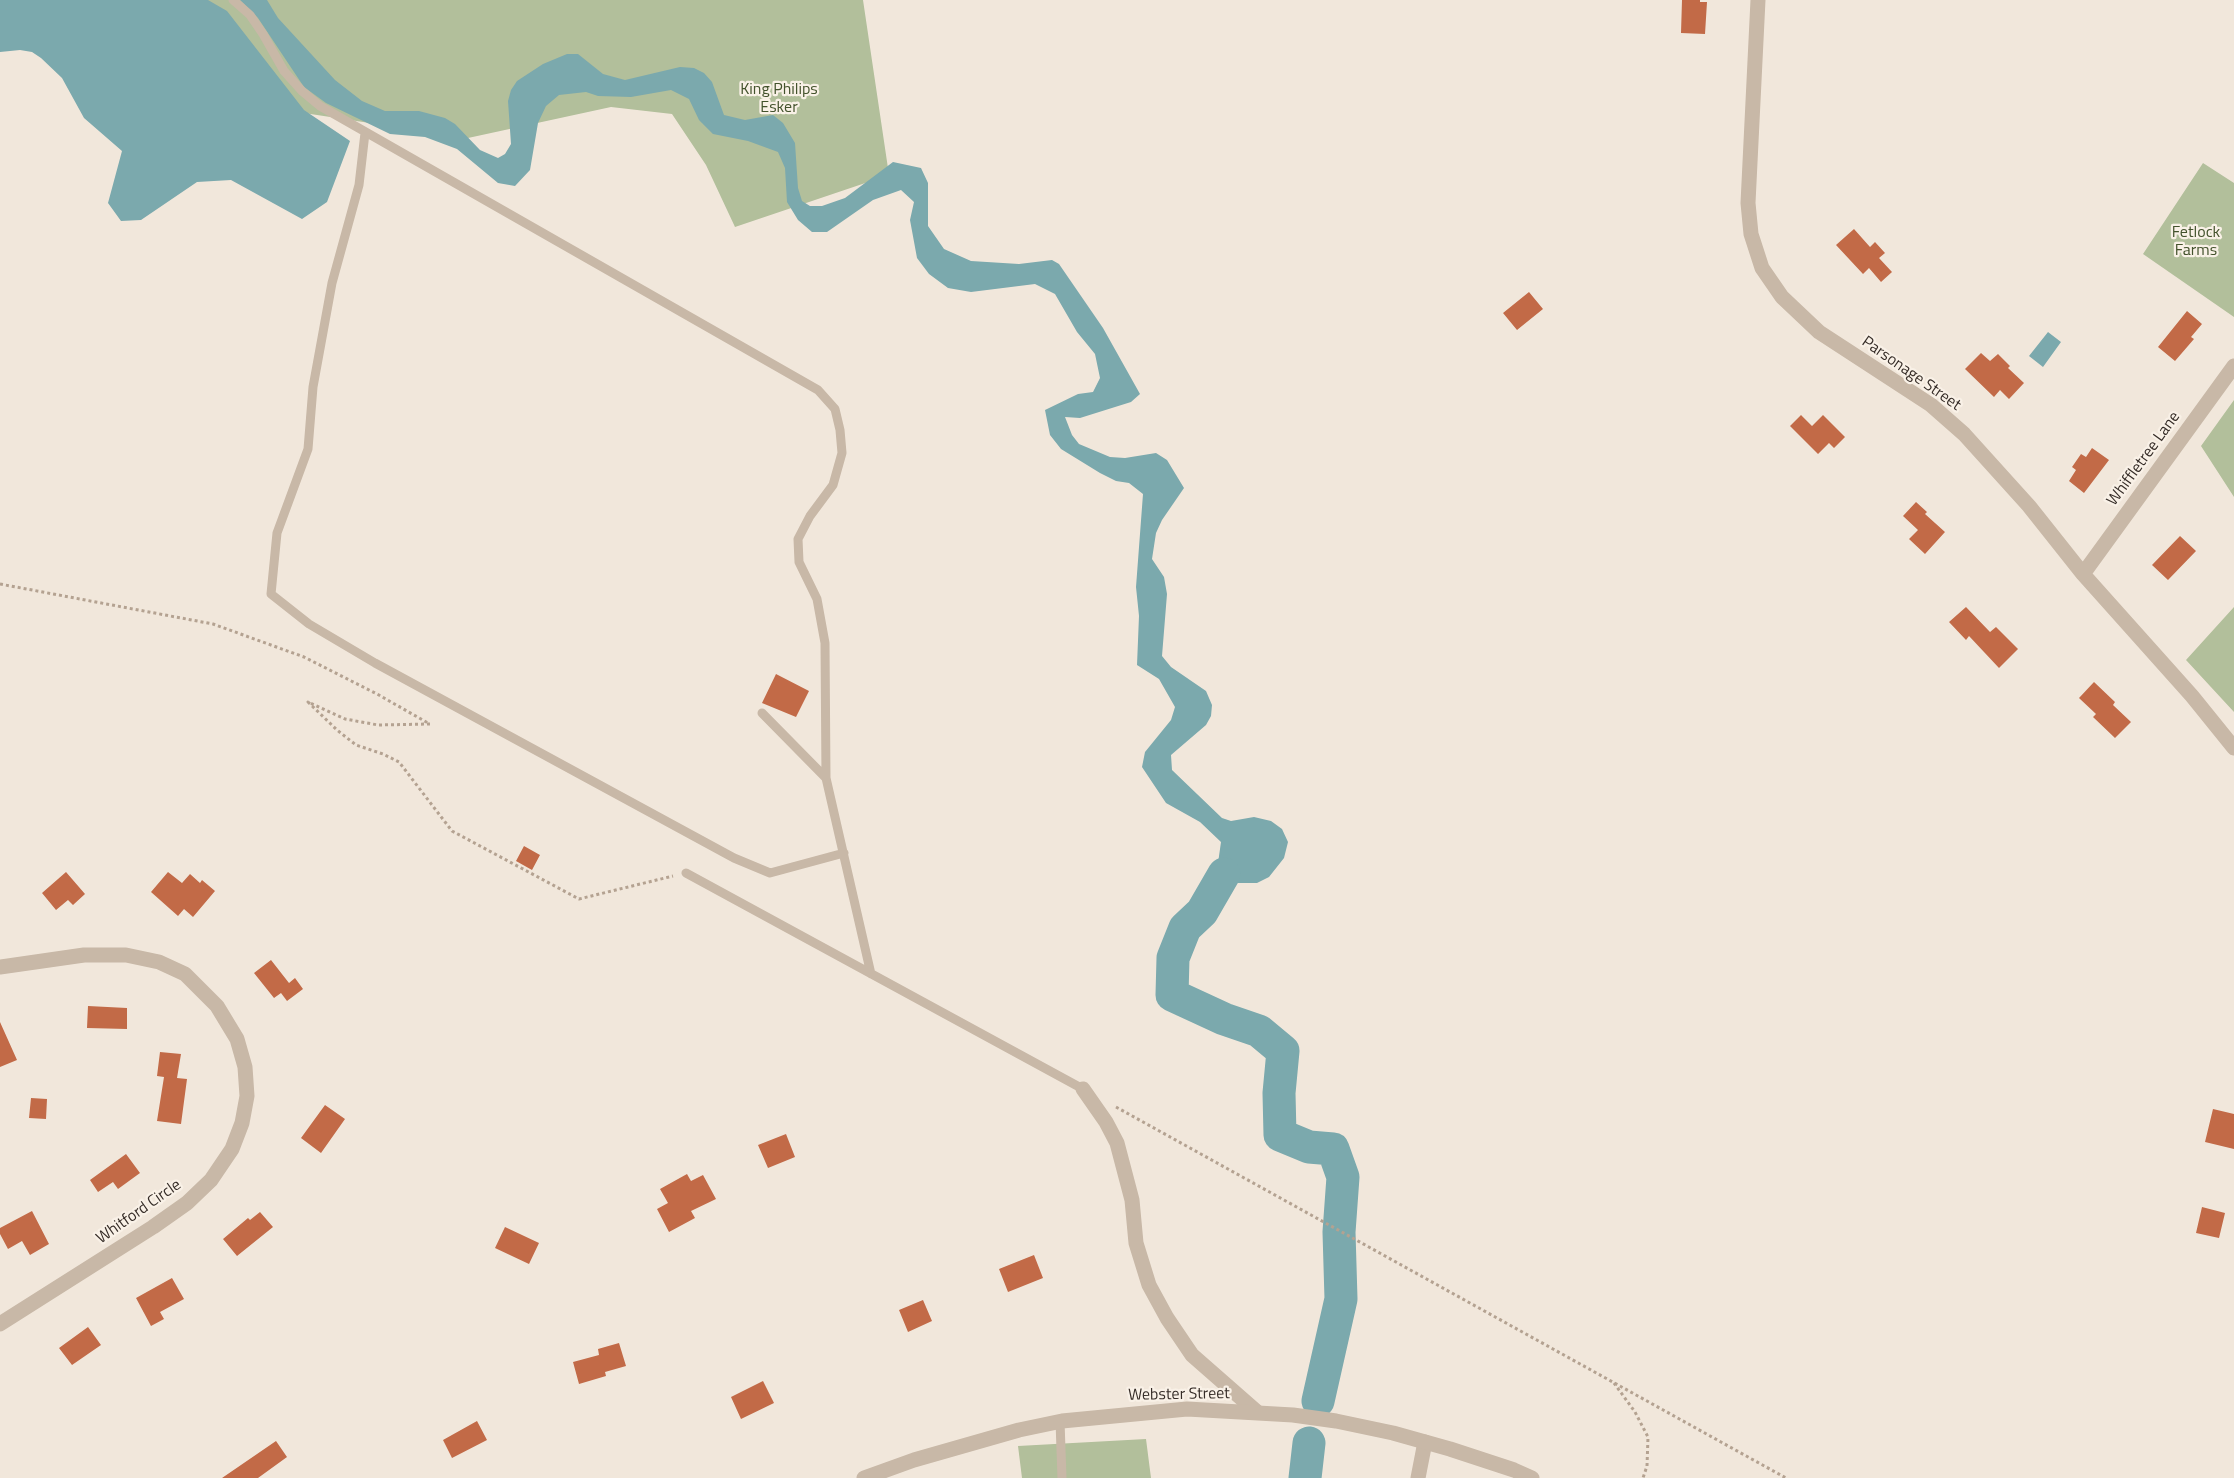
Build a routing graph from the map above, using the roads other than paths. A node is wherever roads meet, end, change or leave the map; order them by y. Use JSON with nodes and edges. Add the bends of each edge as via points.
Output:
{"nodes":[{"id":1,"x":233,"y":0,"type":"edge"},
{"id":2,"x":1758,"y":0,"type":"edge"},
{"id":3,"x":365,"y":133,"type":"junction"},
{"id":4,"x":2234,"y":366,"type":"edge"},
{"id":5,"x":2083,"y":574,"type":"junction"},
{"id":6,"x":762,"y":713,"type":"dead end"},
{"id":7,"x":2234,"y":748,"type":"edge"},
{"id":8,"x":826,"y":778,"type":"junction"},
{"id":9,"x":844,"y":853,"type":"junction"},
{"id":10,"x":686,"y":873,"type":"road end"},
{"id":11,"x":0,"y":967,"type":"edge"},
{"id":12,"x":872,"y":974,"type":"junction"},
{"id":13,"x":1083,"y":1089,"type":"joint"},
{"id":14,"x":0,"y":1324,"type":"edge"},
{"id":15,"x":1257,"y":1412,"type":"junction"},
{"id":16,"x":1060,"y":1422,"type":"junction"},
{"id":17,"x":1425,"y":1442,"type":"junction"},
{"id":18,"x":864,"y":1478,"type":"edge"},
{"id":19,"x":1062,"y":1478,"type":"edge"},
{"id":20,"x":1419,"y":1478,"type":"edge"},
{"id":21,"x":1532,"y":1478,"type":"edge"}],
"edges":[{"from":1,"to":3,"type":"lane","via":[[256,25],[284,71],[302,91]]},
{"from":2,"to":5,"type":"street","name":"Parsonage Street","via":[[1748,203],[1751,234],[1762,268],[1782,297],[1819,332],[1931,405],[1964,434]]},
{"from":3,"to":8,"type":"lane","via":[[818,390],[835,409],[842,453],[833,485],[798,539],[799,562],[817,599],[825,643]]},
{"from":3,"to":9,"type":"lane","via":[[359,185],[332,283],[313,387],[308,449],[278,533],[271,594],[309,624],[375,663],[734,858],[770,873]]},
{"from":4,"to":5,"type":"street","name":"Whiffletree Lane"},
{"from":5,"to":7,"type":"street","name":"Parsonage Street"},
{"from":6,"to":8,"type":"lane"},
{"from":8,"to":9,"type":"lane"},
{"from":9,"to":12,"type":"lane"},
{"from":10,"to":12,"type":"lane"},
{"from":11,"to":14,"type":"street","name":"Whitford Circle","via":[[84,955],[126,955],[159,962],[185,974],[217,1006],[237,1040],[245,1067],[247,1096],[232,1149],[211,1180],[187,1203]]},
{"from":12,"to":13,"type":"lane"},
{"from":13,"to":15,"type":"street","via":[[1117,1143],[1132,1200],[1136,1243],[1149,1285],[1192,1354]]},
{"from":15,"to":16,"type":"street","name":"Webster Street","via":[[1187,1409]]},
{"from":15,"to":17,"type":"street","name":"Webster Street","via":[[1336,1421]]},
{"from":16,"to":18,"type":"street","name":"Webster Street","via":[[974,1442]]},
{"from":16,"to":19,"type":"lane"},
{"from":17,"to":20,"type":"street"},
{"from":17,"to":21,"type":"street","name":"Webster Street"}]}
